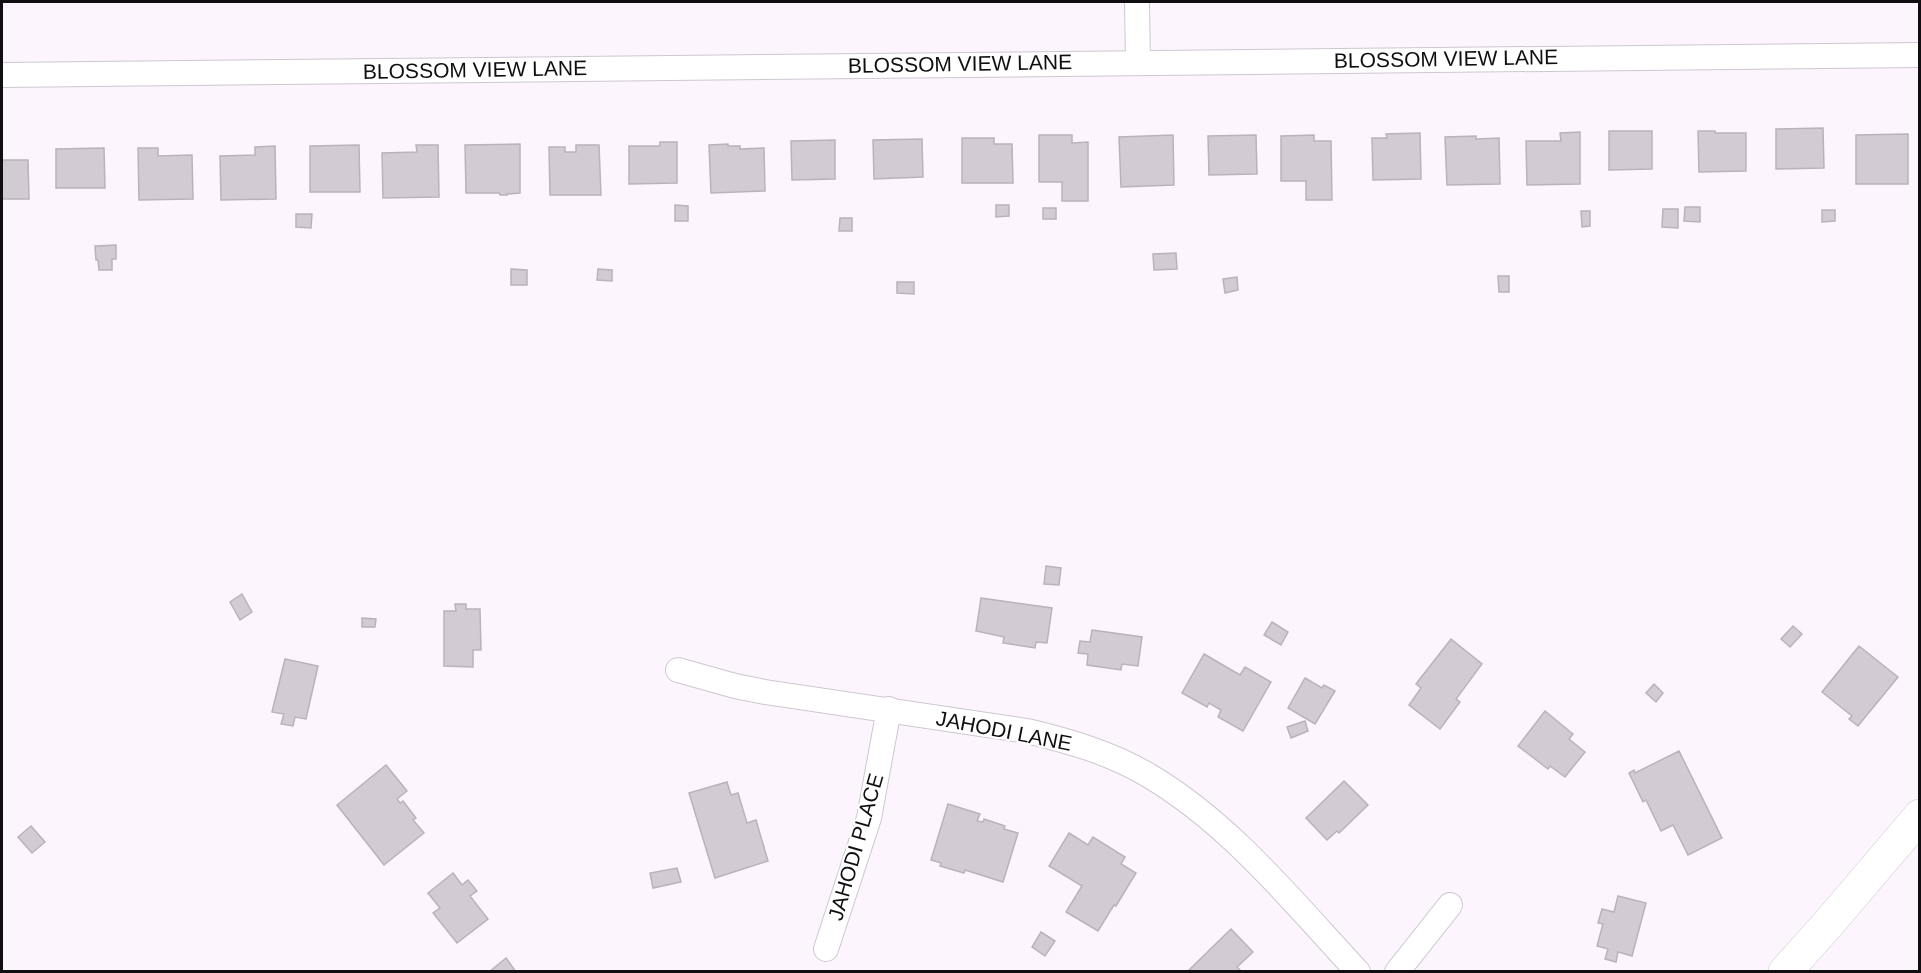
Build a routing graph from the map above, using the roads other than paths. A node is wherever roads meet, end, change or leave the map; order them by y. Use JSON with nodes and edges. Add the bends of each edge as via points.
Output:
{"nodes":[{"id":1,"x":1137,"y":2,"type":"edge"},
{"id":2,"x":1920,"y":55,"type":"edge"},
{"id":3,"x":1137,"y":62,"type":"junction"},
{"id":4,"x":2,"y":75,"type":"edge"},
{"id":5,"x":678,"y":670,"type":"dead end"},
{"id":6,"x":889,"y":709,"type":"junction"},
{"id":7,"x":1920,"y":816,"type":"edge"},
{"id":8,"x":1450,"y":905,"type":"dead end"},
{"id":9,"x":826,"y":949,"type":"dead end"},
{"id":10,"x":1358,"y":972,"type":"edge"},
{"id":11,"x":1397,"y":972,"type":"edge"},
{"id":12,"x":1785,"y":972,"type":"edge"}],
"edges":[{"from":1,"to":3,"type":"street"},
{"from":2,"to":3,"type":"street","name":"BLOSSOM VIEW LANE"},
{"from":3,"to":4,"type":"street","name":"BLOSSOM VIEW LANE"},
{"from":5,"to":6,"type":"street","name":"JAHODI LANE","via":[[755,690]]},
{"from":6,"to":9,"type":"street","name":"JAHODI PLACE","via":[[869,818]]},
{"from":6,"to":10,"type":"street","name":"JAHODI LANE","via":[[1067,741],[1147,774],[1220,828]]},
{"from":7,"to":12,"type":"main road"},
{"from":8,"to":11,"type":"street"}]}
